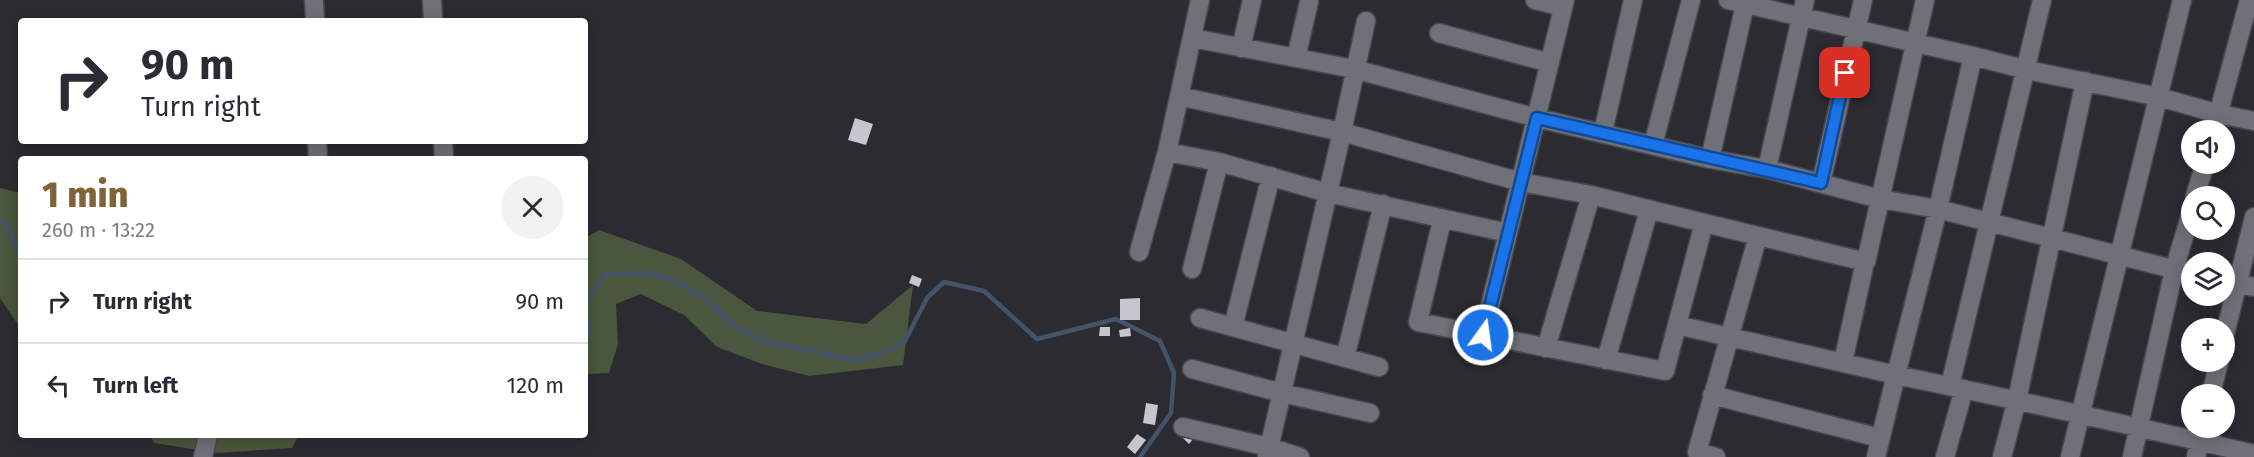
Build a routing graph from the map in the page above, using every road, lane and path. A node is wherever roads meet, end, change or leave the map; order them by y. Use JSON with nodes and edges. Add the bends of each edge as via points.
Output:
{"nodes":[{"id":1,"x":314,"y":0,"type":"edge"},
{"id":2,"x":432,"y":0,"type":"edge"},
{"id":3,"x":1200,"y":0,"type":"edge"},
{"id":4,"x":1252,"y":0,"type":"edge"},
{"id":5,"x":1535,"y":0,"type":"edge"},
{"id":6,"x":1633,"y":0,"type":"edge"},
{"id":7,"x":1691,"y":0,"type":"edge"},
{"id":8,"x":1863,"y":0,"type":"edge"},
{"id":9,"x":1925,"y":0,"type":"edge"},
{"id":10,"x":2042,"y":0,"type":"edge"},
{"id":11,"x":2182,"y":0,"type":"edge"},
{"id":12,"x":2249,"y":0,"type":"edge"},
{"id":13,"x":1309,"y":2,"type":"dead end"},
{"id":14,"x":1740,"y":2,"type":"edge"},
{"id":15,"x":1564,"y":3,"type":"edge"},
{"id":16,"x":1803,"y":8,"type":"edge"},
{"id":17,"x":315,"y":18,"type":"edge"},
{"id":18,"x":433,"y":18,"type":"edge"},
{"id":19,"x":1366,"y":21,"type":"dead end"},
{"id":20,"x":1855,"y":29,"type":"junction"},
{"id":21,"x":1439,"y":33,"type":"dead end"},
{"id":22,"x":1192,"y":38,"type":"junction"},
{"id":23,"x":1914,"y":42,"type":"junction"},
{"id":24,"x":1241,"y":48,"type":"junction"},
{"id":25,"x":1973,"y":56,"type":"junction"},
{"id":26,"x":1296,"y":58,"type":"junction"},
{"id":27,"x":1550,"y":63,"type":"junction"},
{"id":28,"x":1354,"y":69,"type":"junction"},
{"id":29,"x":2027,"y":70,"type":"junction"},
{"id":30,"x":2085,"y":81,"type":"junction"},
{"id":31,"x":1179,"y":96,"type":"junction"},
{"id":32,"x":2159,"y":97,"type":"junction"},
{"id":33,"x":1537,"y":118,"type":"junction"},
{"id":34,"x":2212,"y":120,"type":"edge"},
{"id":35,"x":2218,"y":120,"type":"edge"},
{"id":36,"x":2254,"y":121,"type":"edge"},
{"id":37,"x":2235,"y":122,"type":"edge"},
{"id":38,"x":1342,"y":132,"type":"junction"},
{"id":39,"x":1603,"y":132,"type":"junction"},
{"id":40,"x":1653,"y":145,"type":"junction"},
{"id":41,"x":1167,"y":152,"type":"junction"},
{"id":42,"x":1710,"y":159,"type":"junction"},
{"id":43,"x":1219,"y":162,"type":"junction"},
{"id":44,"x":1767,"y":170,"type":"junction"},
{"id":45,"x":1271,"y":176,"type":"junction"},
{"id":46,"x":1521,"y":182,"type":"junction"},
{"id":47,"x":1821,"y":183,"type":"junction"},
{"id":48,"x":1328,"y":193,"type":"junction"},
{"id":49,"x":1591,"y":195,"type":"junction"},
{"id":50,"x":1880,"y":199,"type":"junction"},
{"id":51,"x":1383,"y":204,"type":"junction"},
{"id":52,"x":1938,"y":209,"type":"junction"},
{"id":53,"x":1649,"y":210,"type":"junction"},
{"id":54,"x":2254,"y":217,"type":"edge"},
{"id":55,"x":1442,"y":220,"type":"junction"},
{"id":56,"x":1989,"y":222,"type":"junction"},
{"id":57,"x":1704,"y":223,"type":"junction"},
{"id":58,"x":1508,"y":233,"type":"junction"},
{"id":59,"x":1758,"y":236,"type":"junction"},
{"id":60,"x":2050,"y":239,"type":"junction"},
{"id":61,"x":1139,"y":252,"type":"dead end"},
{"id":62,"x":2120,"y":257,"type":"junction"},
{"id":63,"x":1865,"y":262,"type":"junction"},
{"id":64,"x":1192,"y":269,"type":"dead end"},
{"id":65,"x":2181,"y":272,"type":"edge"},
{"id":66,"x":2181,"y":279,"type":"edge"},
{"id":67,"x":2239,"y":284,"type":"edge"},
{"id":68,"x":1200,"y":318,"type":"dead end"},
{"id":69,"x":2230,"y":318,"type":"edge"},
{"id":70,"x":1677,"y":325,"type":"junction"},
{"id":71,"x":1233,"y":327,"type":"junction"},
{"id":72,"x":1483,"y":335,"type":"junction"},
{"id":73,"x":1729,"y":338,"type":"junction"},
{"id":74,"x":1294,"y":344,"type":"junction"},
{"id":75,"x":1546,"y":348,"type":"junction"},
{"id":76,"x":1345,"y":358,"type":"junction"},
{"id":77,"x":1606,"y":360,"type":"junction"},
{"id":78,"x":1843,"y":362,"type":"junction"},
{"id":79,"x":1379,"y":367,"type":"dead end"},
{"id":80,"x":1192,"y":369,"type":"dead end"},
{"id":81,"x":1896,"y":375,"type":"junction"},
{"id":82,"x":1957,"y":387,"type":"junction"},
{"id":83,"x":1282,"y":393,"type":"junction"},
{"id":84,"x":1712,"y":395,"type":"junction"},
{"id":85,"x":2017,"y":400,"type":"junction"},
{"id":86,"x":1370,"y":412,"type":"dead end"},
{"id":87,"x":2081,"y":413,"type":"junction"},
{"id":88,"x":1183,"y":427,"type":"dead end"},
{"id":89,"x":2138,"y":429,"type":"junction"},
{"id":90,"x":207,"y":438,"type":"edge"},
{"id":91,"x":1880,"y":438,"type":"junction"},
{"id":92,"x":2199,"y":442,"type":"edge"},
{"id":93,"x":1268,"y":452,"type":"edge"},
{"id":94,"x":2253,"y":452,"type":"edge"},
{"id":95,"x":203,"y":457,"type":"edge"},
{"id":96,"x":1300,"y":457,"type":"edge"},
{"id":97,"x":1716,"y":457,"type":"edge"},
{"id":98,"x":1876,"y":457,"type":"edge"},
{"id":99,"x":1946,"y":457,"type":"edge"},
{"id":100,"x":2002,"y":457,"type":"edge"},
{"id":101,"x":2070,"y":457,"type":"edge"},
{"id":102,"x":2132,"y":457,"type":"edge"}],
"edges":[{"from":1,"to":17,"type":"street"},
{"from":2,"to":18,"type":"street"},
{"from":3,"to":22,"type":"street"},
{"from":4,"to":24,"type":"street"},
{"from":5,"to":15,"type":"street"},
{"from":6,"to":39,"type":"street"},
{"from":7,"to":40,"type":"street"},
{"from":8,"to":20,"type":"street"},
{"from":9,"to":23,"type":"street"},
{"from":10,"to":29,"type":"street"},
{"from":11,"to":32,"type":"street"},
{"from":12,"to":35,"type":"street"},
{"from":13,"to":26,"type":"street"},
{"from":14,"to":16,"type":"street"},
{"from":14,"to":42,"type":"street"},
{"from":15,"to":27,"type":"street"},
{"from":16,"to":20,"type":"street"},
{"from":16,"to":44,"type":"street"},
{"from":19,"to":28,"type":"street"},
{"from":20,"to":23,"type":"street"},
{"from":20,"to":47,"type":"street"},
{"from":21,"to":27,"type":"street"},
{"from":22,"to":24,"type":"street"},
{"from":22,"to":31,"type":"street"},
{"from":23,"to":25,"type":"street"},
{"from":23,"to":50,"type":"street"},
{"from":24,"to":26,"type":"street"},
{"from":25,"to":29,"type":"street"},
{"from":25,"to":52,"type":"street"},
{"from":26,"to":28,"type":"street"},
{"from":27,"to":33,"type":"street"},
{"from":28,"to":33,"type":"street"},
{"from":28,"to":38,"type":"street"},
{"from":29,"to":30,"type":"street"},
{"from":29,"to":56,"type":"street"},
{"from":30,"to":32,"type":"street"},
{"from":30,"to":60,"type":"street"},
{"from":31,"to":38,"type":"street"},
{"from":31,"to":41,"type":"street"},
{"from":32,"to":34,"type":"street"},
{"from":32,"to":62,"type":"street"},
{"from":33,"to":39,"type":"street"},
{"from":33,"to":46,"type":"street"},
{"from":36,"to":37,"type":"street"},
{"from":38,"to":46,"type":"street"},
{"from":38,"to":48,"type":"street"},
{"from":39,"to":40,"type":"street"},
{"from":40,"to":42,"type":"street"},
{"from":41,"to":43,"type":"street"},
{"from":41,"to":61,"type":"street"},
{"from":42,"to":44,"type":"street"},
{"from":43,"to":45,"type":"street"},
{"from":43,"to":64,"type":"street"},
{"from":44,"to":47,"type":"street"},
{"from":45,"to":48,"type":"street"},
{"from":45,"to":71,"type":"street"},
{"from":46,"to":49,"type":"street"},
{"from":46,"to":58,"type":"street"},
{"from":47,"to":50,"type":"street"},
{"from":48,"to":51,"type":"street"},
{"from":48,"to":74,"type":"street"},
{"from":49,"to":53,"type":"street"},
{"from":49,"to":75,"type":"street"},
{"from":50,"to":52,"type":"street"},
{"from":50,"to":63,"type":"street"},
{"from":51,"to":55,"type":"street"},
{"from":51,"to":76,"type":"street"},
{"from":52,"to":56,"type":"street"},
{"from":52,"to":81,"type":"street"},
{"from":53,"to":57,"type":"street"},
{"from":53,"to":77,"type":"street"},
{"from":54,"to":67,"type":"street"},
{"from":55,"to":58,"type":"street"},
{"from":55,"to":72,"type":"street","via":[[1418,322]]},
{"from":56,"to":60,"type":"street"},
{"from":56,"to":82,"type":"street"},
{"from":57,"to":59,"type":"street"},
{"from":57,"to":70,"type":"street"},
{"from":58,"to":72,"type":"street"},
{"from":59,"to":63,"type":"street"},
{"from":59,"to":73,"type":"street"},
{"from":60,"to":62,"type":"street"},
{"from":60,"to":85,"type":"street"},
{"from":62,"to":65,"type":"street"},
{"from":62,"to":87,"type":"street"},
{"from":63,"to":78,"type":"street"},
{"from":66,"to":89,"type":"street"},
{"from":67,"to":69,"type":"street"},
{"from":68,"to":71,"type":"street"},
{"from":70,"to":73,"type":"street"},
{"from":70,"to":77,"type":"street","via":[[1665,371]]},
{"from":71,"to":74,"type":"street"},
{"from":72,"to":75,"type":"street"},
{"from":73,"to":78,"type":"street"},
{"from":73,"to":84,"type":"street"},
{"from":74,"to":76,"type":"street"},
{"from":74,"to":83,"type":"street"},
{"from":75,"to":77,"type":"street"},
{"from":76,"to":79,"type":"street"},
{"from":78,"to":81,"type":"street"},
{"from":80,"to":83,"type":"street"},
{"from":81,"to":82,"type":"street"},
{"from":81,"to":91,"type":"street"},
{"from":82,"to":85,"type":"street"},
{"from":82,"to":99,"type":"street"},
{"from":83,"to":86,"type":"street"},
{"from":83,"to":93,"type":"street"},
{"from":84,"to":91,"type":"street"},
{"from":84,"to":97,"type":"street","via":[[1697,452]]},
{"from":85,"to":87,"type":"street"},
{"from":85,"to":100,"type":"street"},
{"from":87,"to":89,"type":"street"},
{"from":87,"to":101,"type":"street"},
{"from":88,"to":93,"type":"street"},
{"from":89,"to":92,"type":"street"},
{"from":89,"to":102,"type":"street"},
{"from":90,"to":95,"type":"street"},
{"from":91,"to":98,"type":"street"},
{"from":92,"to":94,"type":"street"},
{"from":93,"to":96,"type":"street"}]}
